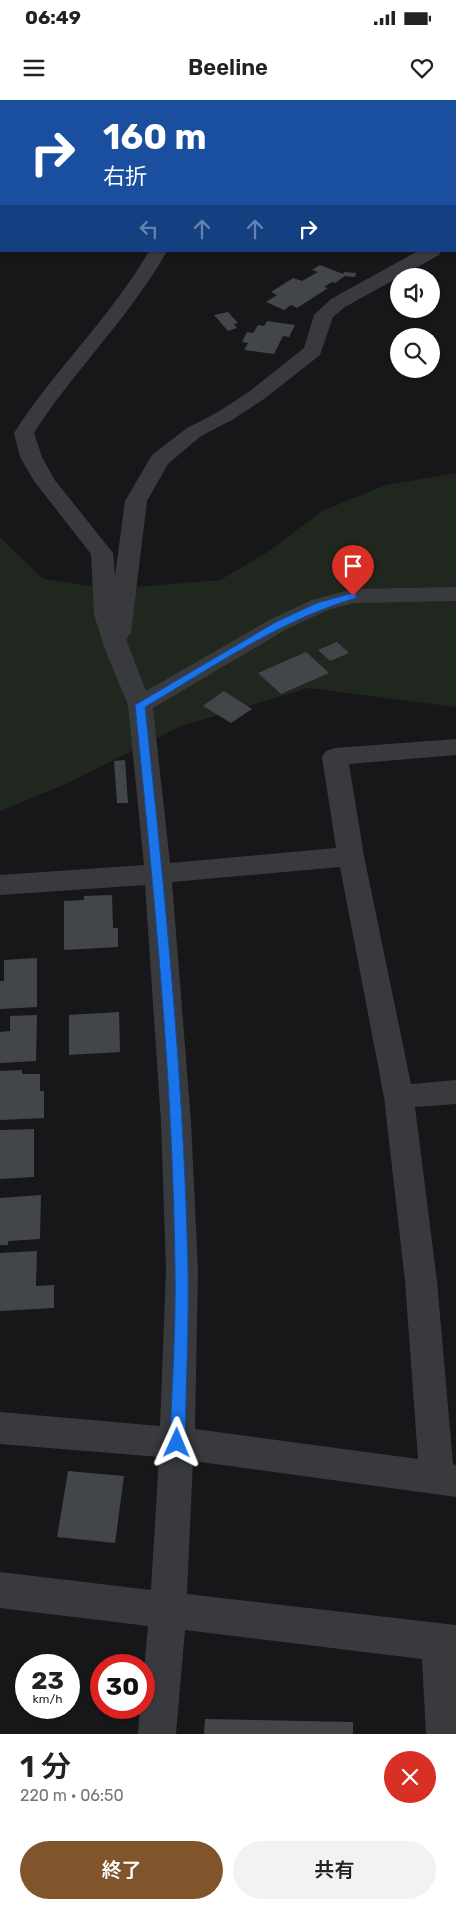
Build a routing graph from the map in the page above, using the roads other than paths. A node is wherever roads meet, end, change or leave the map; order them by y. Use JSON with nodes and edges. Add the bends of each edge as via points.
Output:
{"nodes":[{"id":1,"x":158,"y":252,"type":"edge"},
{"id":2,"x":430,"y":252,"type":"edge"},
{"id":3,"x":456,"y":594,"type":"edge"},
{"id":4,"x":117,"y":649,"type":"junction"},
{"id":5,"x":140,"y":705,"type":"junction"},
{"id":6,"x":456,"y":747,"type":"edge"},
{"id":7,"x":351,"y":856,"type":"junction"},
{"id":8,"x":158,"y":874,"type":"junction"},
{"id":9,"x":0,"y":886,"type":"edge"},
{"id":10,"x":456,"y":1092,"type":"edge"},
{"id":11,"x":399,"y":1097,"type":"junction"},
{"id":12,"x":0,"y":1428,"type":"edge"},
{"id":13,"x":177,"y":1443,"type":"junction"},
{"id":14,"x":446,"y":1480,"type":"edge"},
{"id":15,"x":0,"y":1590,"type":"edge"},
{"id":16,"x":168,"y":1609,"type":"junction"},
{"id":17,"x":448,"y":1643,"type":"edge"},
{"id":18,"x":157,"y":1734,"type":"edge"},
{"id":19,"x":445,"y":1734,"type":"edge"}],
"edges":[{"from":1,"to":4,"type":"street","via":[[150,268],[116,315],[41,405],[24,433],[31,457],[45,481],[102,553],[106,615]]},
{"from":2,"to":4,"type":"street","via":[[338,302],[324,315],[314,351],[225,416],[194,432],[160,460],[136,501]]},
{"from":3,"to":5,"type":"street","via":[[353,596],[320,605],[279,624]]},
{"from":4,"to":5,"type":"street"},
{"from":5,"to":8,"type":"street"},
{"from":6,"to":7,"type":"street","via":[[335,757]]},
{"from":7,"to":8,"type":"street"},
{"from":7,"to":11,"type":"street"},
{"from":8,"to":9,"type":"street"},
{"from":8,"to":13,"type":"street","via":[[176,1122],[182,1270]]},
{"from":10,"to":11,"type":"street"},
{"from":11,"to":14,"type":"street"},
{"from":12,"to":13,"type":"street"},
{"from":13,"to":14,"type":"street"},
{"from":13,"to":16,"type":"street"},
{"from":15,"to":16,"type":"street"},
{"from":16,"to":17,"type":"street"},
{"from":16,"to":18,"type":"street"},
{"from":17,"to":19,"type":"street"}]}
